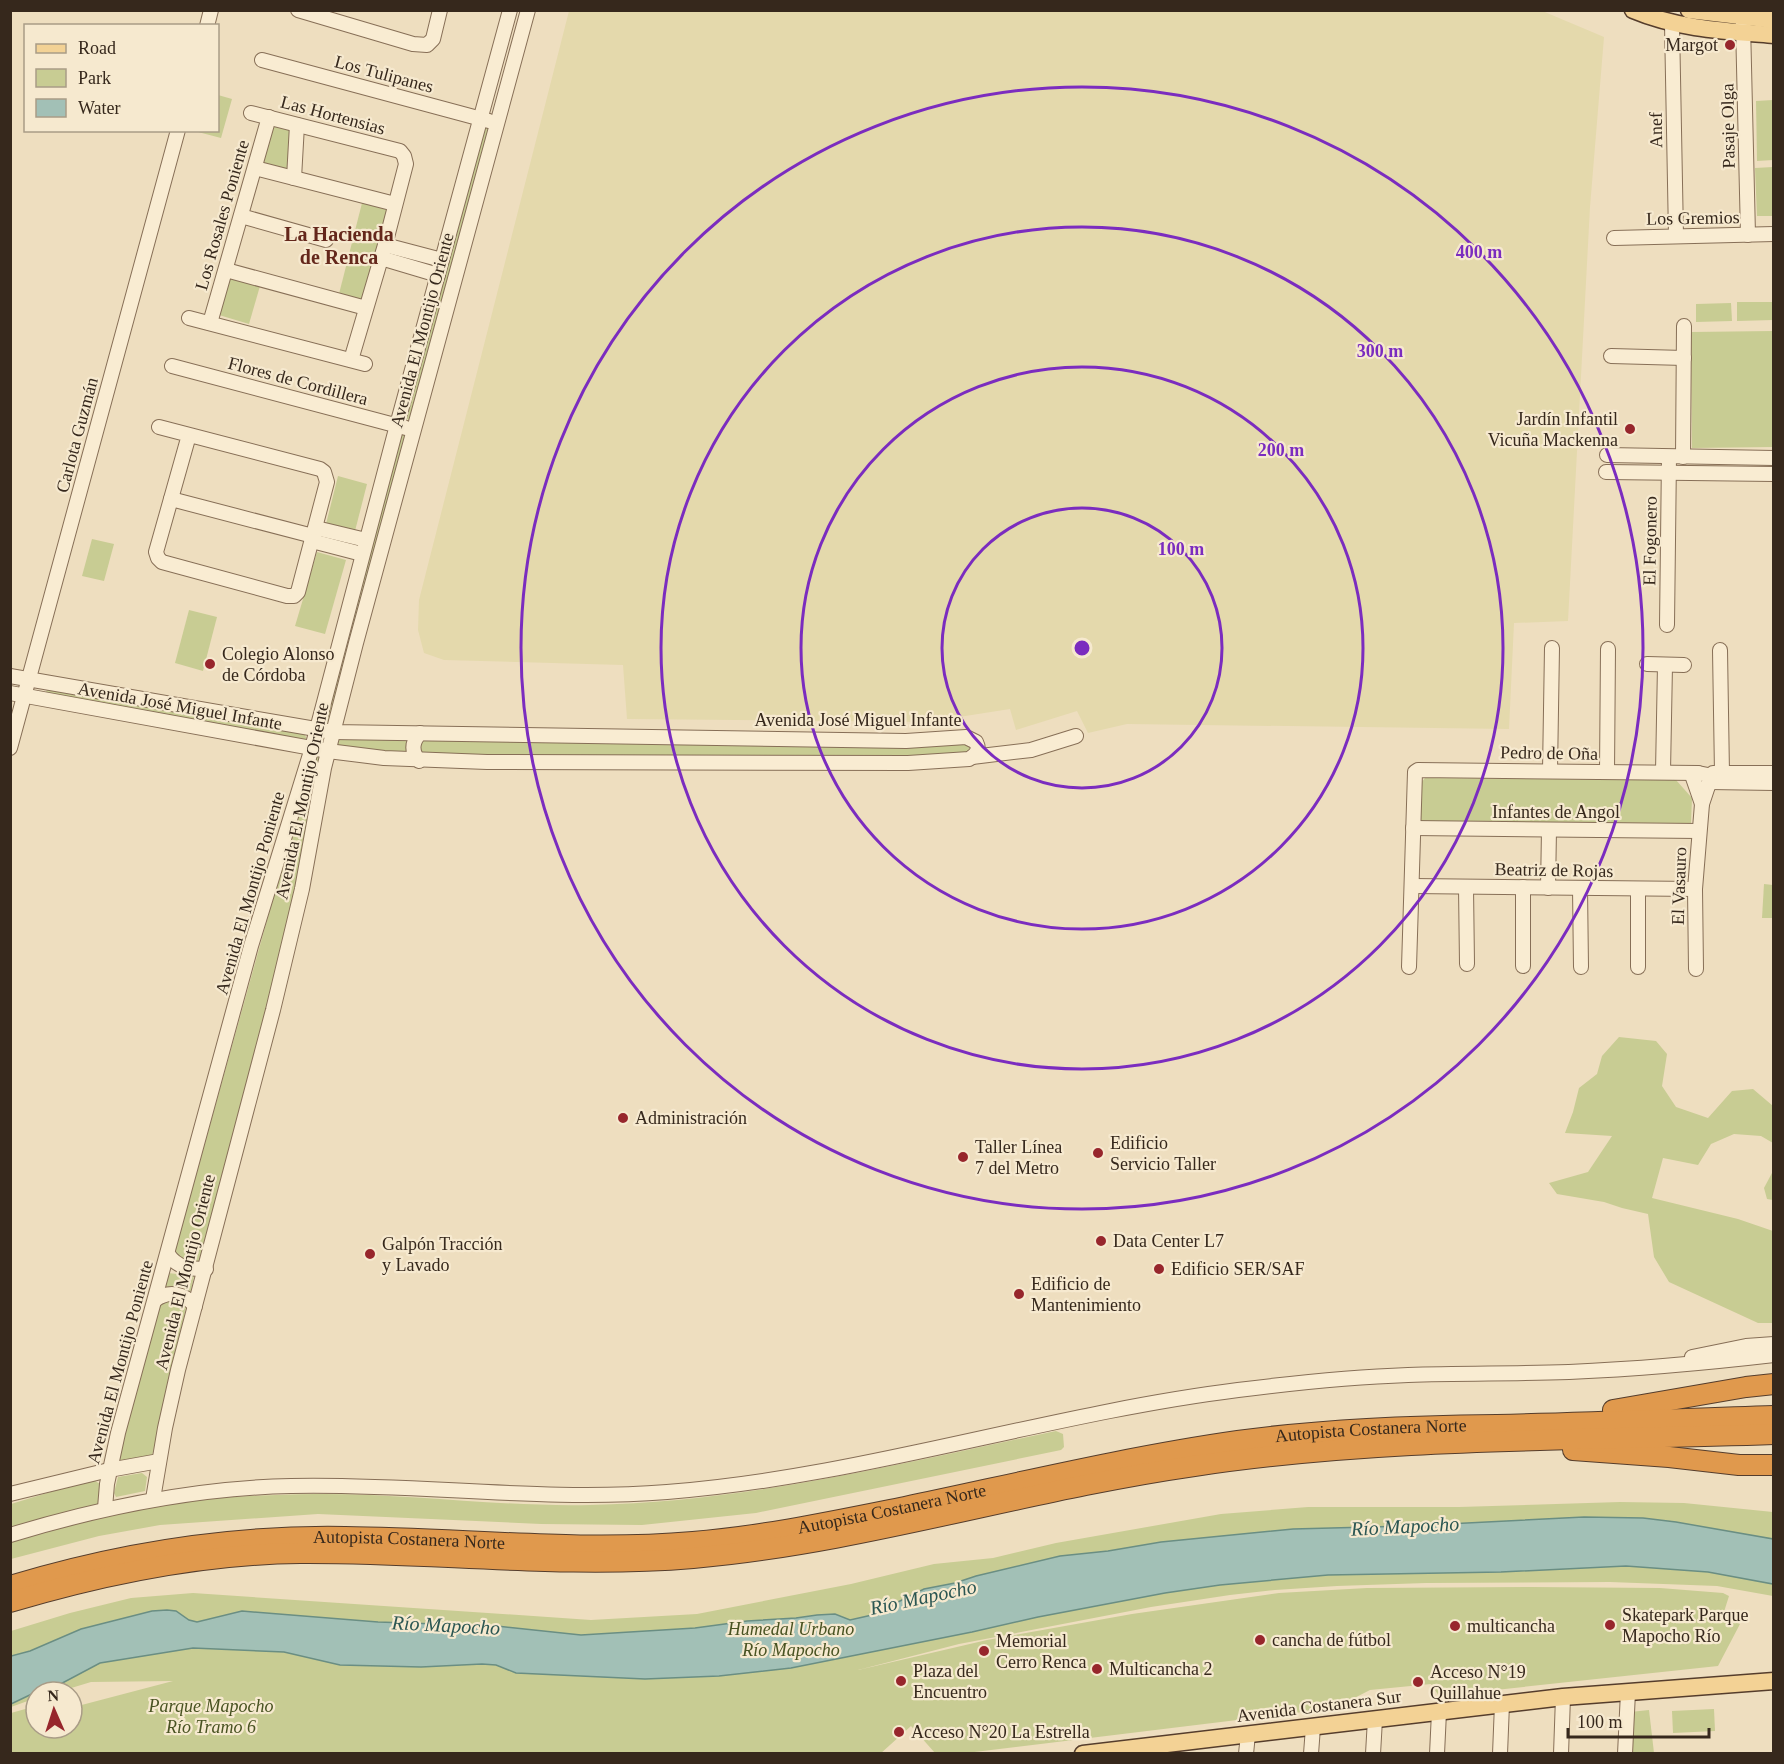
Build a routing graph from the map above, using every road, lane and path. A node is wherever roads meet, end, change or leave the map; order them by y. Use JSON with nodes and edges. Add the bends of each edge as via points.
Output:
{"nodes":[{"id":1,"x":298,"y":10,"type":"edge"},
{"id":2,"x":440,"y":10,"type":"edge"},
{"id":3,"x":510,"y":10,"type":"edge"},
{"id":4,"x":528,"y":10,"type":"edge"},
{"id":5,"x":1632,"y":10,"type":"edge"},
{"id":6,"x":1689,"y":10,"type":"edge"},
{"id":7,"x":1773,"y":20,"type":"edge"},
{"id":8,"x":1672,"y":24,"type":"junction"},
{"id":9,"x":1743,"y":24,"type":"junction"},
{"id":10,"x":1773,"y":35,"type":"edge"},
{"id":11,"x":262,"y":60,"type":"dead end"},
{"id":12,"x":251,"y":113,"type":"dead end"},
{"id":13,"x":269,"y":117,"type":"junction"},
{"id":14,"x":481,"y":119,"type":"junction"},
{"id":15,"x":497,"y":123,"type":"junction"},
{"id":16,"x":297,"y":125,"type":"junction"},
{"id":17,"x":177,"y":132,"type":"edge"},
{"id":18,"x":255,"y":168,"type":"junction"},
{"id":19,"x":294,"y":178,"type":"junction"},
{"id":20,"x":395,"y":204,"type":"junction"},
{"id":21,"x":241,"y":216,"type":"junction"},
{"id":22,"x":1748,"y":234,"type":"junction"},
{"id":23,"x":1773,"y":234,"type":"edge"},
{"id":24,"x":1677,"y":236,"type":"junction"},
{"id":25,"x":1614,"y":238,"type":"dead end"},
{"id":26,"x":326,"y":240,"type":"dead end"},
{"id":27,"x":383,"y":252,"type":"junction"},
{"id":28,"x":442,"y":260,"type":"junction"},
{"id":29,"x":226,"y":270,"type":"junction"},
{"id":30,"x":438,"y":274,"type":"junction"},
{"id":31,"x":366,"y":308,"type":"junction"},
{"id":32,"x":189,"y":318,"type":"dead end"},
{"id":33,"x":210,"y":323,"type":"junction"},
{"id":34,"x":1684,"y":326,"type":"dead end"},
{"id":35,"x":1611,"y":356,"type":"dead end"},
{"id":36,"x":1684,"y":358,"type":"junction"},
{"id":37,"x":351,"y":360,"type":"junction"},
{"id":38,"x":365,"y":364,"type":"dead end"},
{"id":39,"x":172,"y":366,"type":"dead end"},
{"id":40,"x":396,"y":425,"type":"junction"},
{"id":41,"x":159,"y":427,"type":"dead end"},
{"id":42,"x":413,"y":430,"type":"junction"},
{"id":43,"x":189,"y":435,"type":"junction"},
{"id":44,"x":1607,"y":455,"type":"dead end"},
{"id":45,"x":1676,"y":457,"type":"junction"},
{"id":46,"x":1773,"y":458,"type":"edge"},
{"id":47,"x":1606,"y":472,"type":"dead end"},
{"id":48,"x":1669,"y":474,"type":"junction"},
{"id":49,"x":1773,"y":474,"type":"edge"},
{"id":50,"x":171,"y":499,"type":"junction"},
{"id":51,"x":314,"y":535,"type":"junction"},
{"id":52,"x":366,"y":540,"type":"junction"},
{"id":53,"x":362,"y":554,"type":"junction"},
{"id":54,"x":1667,"y":624,"type":"dead end"},
{"id":55,"x":1552,"y":648,"type":"dead end"},
{"id":56,"x":1608,"y":649,"type":"dead end"},
{"id":57,"x":1720,"y":650,"type":"dead end"},
{"id":58,"x":1647,"y":664,"type":"dead end"},
{"id":59,"x":1665,"y":664,"type":"junction"},
{"id":60,"x":1684,"y":665,"type":"dead end"},
{"id":61,"x":10,"y":675,"type":"edge"},
{"id":62,"x":29,"y":679,"type":"junction"},
{"id":63,"x":10,"y":693,"type":"edge"},
{"id":64,"x":25,"y":696,"type":"junction"},
{"id":65,"x":315,"y":730,"type":"junction"},
{"id":66,"x":333,"y":732,"type":"junction"},
{"id":67,"x":420,"y":733,"type":"junction"},
{"id":68,"x":1076,"y":736,"type":"dead end"},
{"id":69,"x":10,"y":748,"type":"edge"},
{"id":70,"x":312,"y":748,"type":"junction"},
{"id":71,"x":328,"y":751,"type":"junction"},
{"id":72,"x":972,"y":758,"type":"junction"},
{"id":73,"x":418,"y":761,"type":"junction"},
{"id":74,"x":1550,"y":771,"type":"junction"},
{"id":75,"x":1607,"y":772,"type":"junction"},
{"id":76,"x":1663,"y":772,"type":"junction"},
{"id":77,"x":1722,"y":773,"type":"junction"},
{"id":78,"x":1773,"y":773,"type":"edge"},
{"id":79,"x":1699,"y":779,"type":"junction"},
{"id":80,"x":1773,"y":783,"type":"edge"},
{"id":81,"x":1413,"y":828,"type":"junction"},
{"id":82,"x":1549,"y":830,"type":"junction"},
{"id":83,"x":1699,"y":831,"type":"junction"},
{"id":84,"x":1412,"y":886,"type":"junction"},
{"id":85,"x":1466,"y":886,"type":"junction"},
{"id":86,"x":1522,"y":887,"type":"junction"},
{"id":87,"x":1548,"y":888,"type":"junction"},
{"id":88,"x":1580,"y":888,"type":"junction"},
{"id":89,"x":1638,"y":889,"type":"junction"},
{"id":90,"x":1695,"y":889,"type":"junction"},
{"id":91,"x":1467,"y":964,"type":"dead end"},
{"id":92,"x":1523,"y":966,"type":"dead end"},
{"id":93,"x":1409,"y":967,"type":"dead end"},
{"id":94,"x":1581,"y":967,"type":"dead end"},
{"id":95,"x":1638,"y":968,"type":"dead end"},
{"id":96,"x":1696,"y":969,"type":"dead end"},
{"id":97,"x":168,"y":1254,"type":"junction"},
{"id":98,"x":206,"y":1269,"type":"junction"},
{"id":99,"x":155,"y":1300,"type":"junction"},
{"id":100,"x":195,"y":1306,"type":"junction"},
{"id":101,"x":1773,"y":1344,"type":"edge"},
{"id":102,"x":1773,"y":1355,"type":"edge"},
{"id":103,"x":1640,"y":1368,"type":"junction"},
{"id":104,"x":1773,"y":1384,"type":"edge"},
{"id":105,"x":1773,"y":1416,"type":"edge"},
{"id":106,"x":1495,"y":1425,"type":"junction"},
{"id":107,"x":1773,"y":1434,"type":"edge"},
{"id":108,"x":1484,"y":1441,"type":"junction"},
{"id":109,"x":159,"y":1461,"type":"junction"},
{"id":110,"x":1773,"y":1464,"type":"edge"},
{"id":111,"x":110,"y":1470,"type":"junction"},
{"id":112,"x":10,"y":1494,"type":"edge"},
{"id":113,"x":153,"y":1499,"type":"junction"},
{"id":114,"x":105,"y":1508,"type":"junction"},
{"id":115,"x":10,"y":1535,"type":"edge"},
{"id":116,"x":10,"y":1586,"type":"edge"},
{"id":117,"x":10,"y":1602,"type":"edge"},
{"id":118,"x":1773,"y":1681,"type":"edge"},
{"id":119,"x":1628,"y":1692,"type":"junction"},
{"id":120,"x":1563,"y":1697,"type":"junction"},
{"id":121,"x":1502,"y":1704,"type":"junction"},
{"id":122,"x":1439,"y":1712,"type":"junction"},
{"id":123,"x":1375,"y":1719,"type":"junction"},
{"id":124,"x":1313,"y":1726,"type":"junction"},
{"id":125,"x":1248,"y":1734,"type":"junction"},
{"id":126,"x":1181,"y":1748,"type":"edge"},
{"id":127,"x":1118,"y":1751,"type":"edge"},
{"id":128,"x":1083,"y":1754,"type":"edge"},
{"id":129,"x":1246,"y":1754,"type":"edge"},
{"id":130,"x":1311,"y":1754,"type":"edge"},
{"id":131,"x":1373,"y":1754,"type":"edge"},
{"id":132,"x":1437,"y":1754,"type":"edge"},
{"id":133,"x":1500,"y":1754,"type":"edge"},
{"id":134,"x":1561,"y":1754,"type":"edge"},
{"id":135,"x":1625,"y":1754,"type":"edge"}],
"edges":[{"from":1,"to":2,"type":"street","via":[[427,45],[433,39]]},
{"from":3,"to":14,"type":"street","name":"Avenida El Montijo Poniente"},
{"from":4,"to":15,"type":"street","name":"Avenida El Montijo Oriente"},
{"from":5,"to":8,"type":"main road"},
{"from":6,"to":9,"type":"main road"},
{"from":7,"to":9,"type":"main road"},
{"from":8,"to":9,"type":"main road"},
{"from":8,"to":24,"type":"street","name":"Anef"},
{"from":9,"to":10,"type":"main road"},
{"from":9,"to":22,"type":"street","name":"Pasaje Olga"},
{"from":11,"to":14,"type":"street","name":"Los Tulipanes"},
{"from":12,"to":13,"type":"street","name":"Las Hortensias"},
{"from":13,"to":16,"type":"street","name":"Las Hortensias"},
{"from":13,"to":18,"type":"street","name":"Los Rosales Poniente"},
{"from":14,"to":15,"type":"street","name":"Los Tulipanes"},
{"from":14,"to":28,"type":"street","name":"Avenida El Montijo Poniente"},
{"from":15,"to":42,"type":"street","name":"Avenida El Montijo Oriente"},
{"from":16,"to":19,"type":"street"},
{"from":16,"to":20,"type":"street","name":"Las Hortensias","via":[[400,151],[406,164]]},
{"from":17,"to":62,"type":"street","name":"Carlota Guzmán"},
{"from":18,"to":19,"type":"street"},
{"from":18,"to":21,"type":"street","name":"Los Rosales Poniente"},
{"from":19,"to":20,"type":"street"},
{"from":20,"to":27,"type":"street"},
{"from":21,"to":26,"type":"street"},
{"from":21,"to":29,"type":"street","name":"Los Rosales Poniente"},
{"from":22,"to":23,"type":"street","name":"Los Gremios"},
{"from":22,"to":24,"type":"street","name":"Los Gremios"},
{"from":24,"to":25,"type":"street","name":"Los Gremios"},
{"from":27,"to":28,"type":"street"},
{"from":27,"to":30,"type":"street"},
{"from":27,"to":31,"type":"street"},
{"from":28,"to":30,"type":"street","name":"Avenida El Montijo Poniente"},
{"from":29,"to":31,"type":"street"},
{"from":29,"to":33,"type":"street","name":"Los Rosales Poniente"},
{"from":30,"to":40,"type":"street","name":"Avenida El Montijo Poniente"},
{"from":31,"to":37,"type":"street"},
{"from":32,"to":33,"type":"street"},
{"from":33,"to":37,"type":"street"},
{"from":34,"to":36,"type":"street","name":"El Fogonero"},
{"from":35,"to":36,"type":"street"},
{"from":36,"to":45,"type":"street","name":"El Fogonero"},
{"from":37,"to":38,"type":"street"},
{"from":39,"to":40,"type":"street","name":"Flores de Cordillera"},
{"from":40,"to":42,"type":"street","name":"Flores de Cordillera"},
{"from":40,"to":52,"type":"street","name":"Avenida El Montijo Poniente"},
{"from":41,"to":43,"type":"street"},
{"from":42,"to":66,"type":"street","name":"Avenida El Montijo Oriente"},
{"from":43,"to":50,"type":"street"},
{"from":43,"to":51,"type":"street","via":[[322,471],[327,480]]},
{"from":44,"to":45,"type":"street"},
{"from":45,"to":46,"type":"street"},
{"from":45,"to":48,"type":"street","name":"El Fogonero"},
{"from":47,"to":48,"type":"street"},
{"from":48,"to":49,"type":"street"},
{"from":48,"to":54,"type":"street","name":"El Fogonero"},
{"from":50,"to":51,"type":"street"},
{"from":50,"to":51,"type":"street","via":[[156,552],[162,562],[287,596],[298,592]]},
{"from":51,"to":52,"type":"street"},
{"from":51,"to":53,"type":"street"},
{"from":52,"to":53,"type":"street","name":"Avenida El Montijo Poniente"},
{"from":53,"to":65,"type":"street","name":"Avenida El Montijo Poniente"},
{"from":55,"to":74,"type":"street"},
{"from":56,"to":75,"type":"street"},
{"from":57,"to":77,"type":"street"},
{"from":58,"to":59,"type":"street"},
{"from":59,"to":60,"type":"street"},
{"from":59,"to":76,"type":"street"},
{"from":61,"to":62,"type":"street","name":"Avenida José Miguel Infante"},
{"from":62,"to":64,"type":"street","name":"Carlota Guzmán"},
{"from":62,"to":65,"type":"street","name":"Avenida José Miguel Infante"},
{"from":63,"to":64,"type":"street","name":"Avenida José Miguel Infante"},
{"from":64,"to":69,"type":"street","name":"Carlota Guzmán"},
{"from":64,"to":70,"type":"street","name":"Avenida José Miguel Infante"},
{"from":65,"to":66,"type":"street","name":"Avenida José Miguel Infante"},
{"from":65,"to":70,"type":"street","name":"Avenida El Montijo Poniente"},
{"from":66,"to":67,"type":"street","name":"Avenida José Miguel Infante"},
{"from":66,"to":71,"type":"street","name":"Avenida El Montijo Oriente"},
{"from":67,"to":72,"type":"street","name":"Avenida José Miguel Infante","via":[[906,741],[966,737],[977,744]]},
{"from":67,"to":73,"type":"street","via":[[413,746]]},
{"from":68,"to":72,"type":"street","via":[[1031,750]]},
{"from":70,"to":71,"type":"street","name":"Avenida José Miguel Infante"},
{"from":70,"to":97,"type":"street","name":"Avenida El Montijo Poniente","via":[[251,946]]},
{"from":71,"to":73,"type":"street","name":"Avenida José Miguel Infante"},
{"from":71,"to":98,"type":"street","name":"Avenida El Montijo Oriente","via":[[300,900]]},
{"from":72,"to":73,"type":"street","name":"Avenida José Miguel Infante","via":[[897,763]]},
{"from":74,"to":75,"type":"street","name":"Pedro de Oña"},
{"from":74,"to":81,"type":"street","name":"Pedro de Oña","via":[[1418,770]]},
{"from":75,"to":76,"type":"street","name":"Pedro de Oña"},
{"from":76,"to":79,"type":"street","name":"Pedro de Oña"},
{"from":77,"to":78,"type":"street","name":"Pedro de Oña"},
{"from":77,"to":79,"type":"street","name":"Pedro de Oña"},
{"from":79,"to":80,"type":"street","name":"Pedro de Oña"},
{"from":79,"to":83,"type":"street","name":"El Vasauro"},
{"from":81,"to":82,"type":"street","name":"Infantes de Angol"},
{"from":81,"to":84,"type":"street"},
{"from":82,"to":83,"type":"street","name":"Infantes de Angol"},
{"from":82,"to":87,"type":"street"},
{"from":83,"to":90,"type":"street","name":"El Vasauro"},
{"from":84,"to":85,"type":"street","name":"Beatriz de Rojas"},
{"from":84,"to":93,"type":"street"},
{"from":85,"to":86,"type":"street","name":"Beatriz de Rojas"},
{"from":85,"to":91,"type":"street"},
{"from":86,"to":87,"type":"street","name":"Beatriz de Rojas"},
{"from":86,"to":92,"type":"street"},
{"from":87,"to":88,"type":"street","name":"Beatriz de Rojas"},
{"from":88,"to":89,"type":"street","name":"Beatriz de Rojas"},
{"from":88,"to":94,"type":"street"},
{"from":89,"to":90,"type":"street","name":"Beatriz de Rojas"},
{"from":89,"to":95,"type":"street"},
{"from":90,"to":96,"type":"street","name":"El Vasauro"},
{"from":97,"to":98,"type":"street","via":[[182,1267]]},
{"from":97,"to":99,"type":"street","name":"Avenida El Montijo Poniente"},
{"from":98,"to":100,"type":"street","name":"Avenida El Montijo Oriente"},
{"from":99,"to":100,"type":"street","via":[[165,1294],[176,1294]]},
{"from":99,"to":111,"type":"street","name":"Avenida El Montijo Poniente"},
{"from":100,"to":109,"type":"street","name":"Avenida El Montijo Oriente"},
{"from":101,"to":103,"type":"street"},
{"from":102,"to":103,"type":"street"},
{"from":103,"to":113,"type":"street","via":[[1404,1375],[1239,1390],[1131,1407],[843,1468],[717,1488],[556,1495],[291,1486]]},
{"from":104,"to":106,"type":"highway"},
{"from":105,"to":106,"type":"highway","name":"Autopista Costanera Norte"},
{"from":106,"to":116,"type":"highway","name":"Autopista Costanera Norte","via":[[1349,1430],[1238,1441],[832,1522],[694,1542],[610,1546],[344,1536],[273,1538],[129,1555]]},
{"from":107,"to":108,"type":"highway","name":"Autopista Costanera Norte"},
{"from":108,"to":110,"type":"highway","via":[[1727,1464]]},
{"from":108,"to":117,"type":"highway","name":"Autopista Costanera Norte","via":[[1352,1447],[1189,1466],[735,1554],[578,1562],[296,1553],[149,1568]]},
{"from":109,"to":111,"type":"street"},
{"from":109,"to":113,"type":"street","name":"Avenida El Montijo Oriente"},
{"from":111,"to":112,"type":"street"},
{"from":111,"to":114,"type":"street","name":"Avenida El Montijo Poniente"},
{"from":113,"to":114,"type":"street"},
{"from":114,"to":115,"type":"street"},
{"from":118,"to":119,"type":"main road","name":"Avenida Costanera Sur"},
{"from":119,"to":120,"type":"main road","name":"Avenida Costanera Sur"},
{"from":119,"to":135,"type":"street"},
{"from":120,"to":121,"type":"main road","name":"Avenida Costanera Sur"},
{"from":120,"to":134,"type":"street"},
{"from":121,"to":122,"type":"main road","name":"Avenida Costanera Sur"},
{"from":121,"to":133,"type":"street"},
{"from":122,"to":123,"type":"main road","name":"Avenida Costanera Sur"},
{"from":122,"to":132,"type":"street"},
{"from":123,"to":124,"type":"main road","name":"Avenida Costanera Sur"},
{"from":123,"to":131,"type":"street"},
{"from":124,"to":125,"type":"main road","name":"Avenida Costanera Sur"},
{"from":124,"to":130,"type":"street"},
{"from":125,"to":126,"type":"main road","name":"Avenida Costanera Sur"},
{"from":125,"to":129,"type":"street"},
{"from":126,"to":127,"type":"main road","name":"Avenida Costanera Sur"},
{"from":127,"to":128,"type":"main road","name":"Avenida Costanera Sur"}]}
